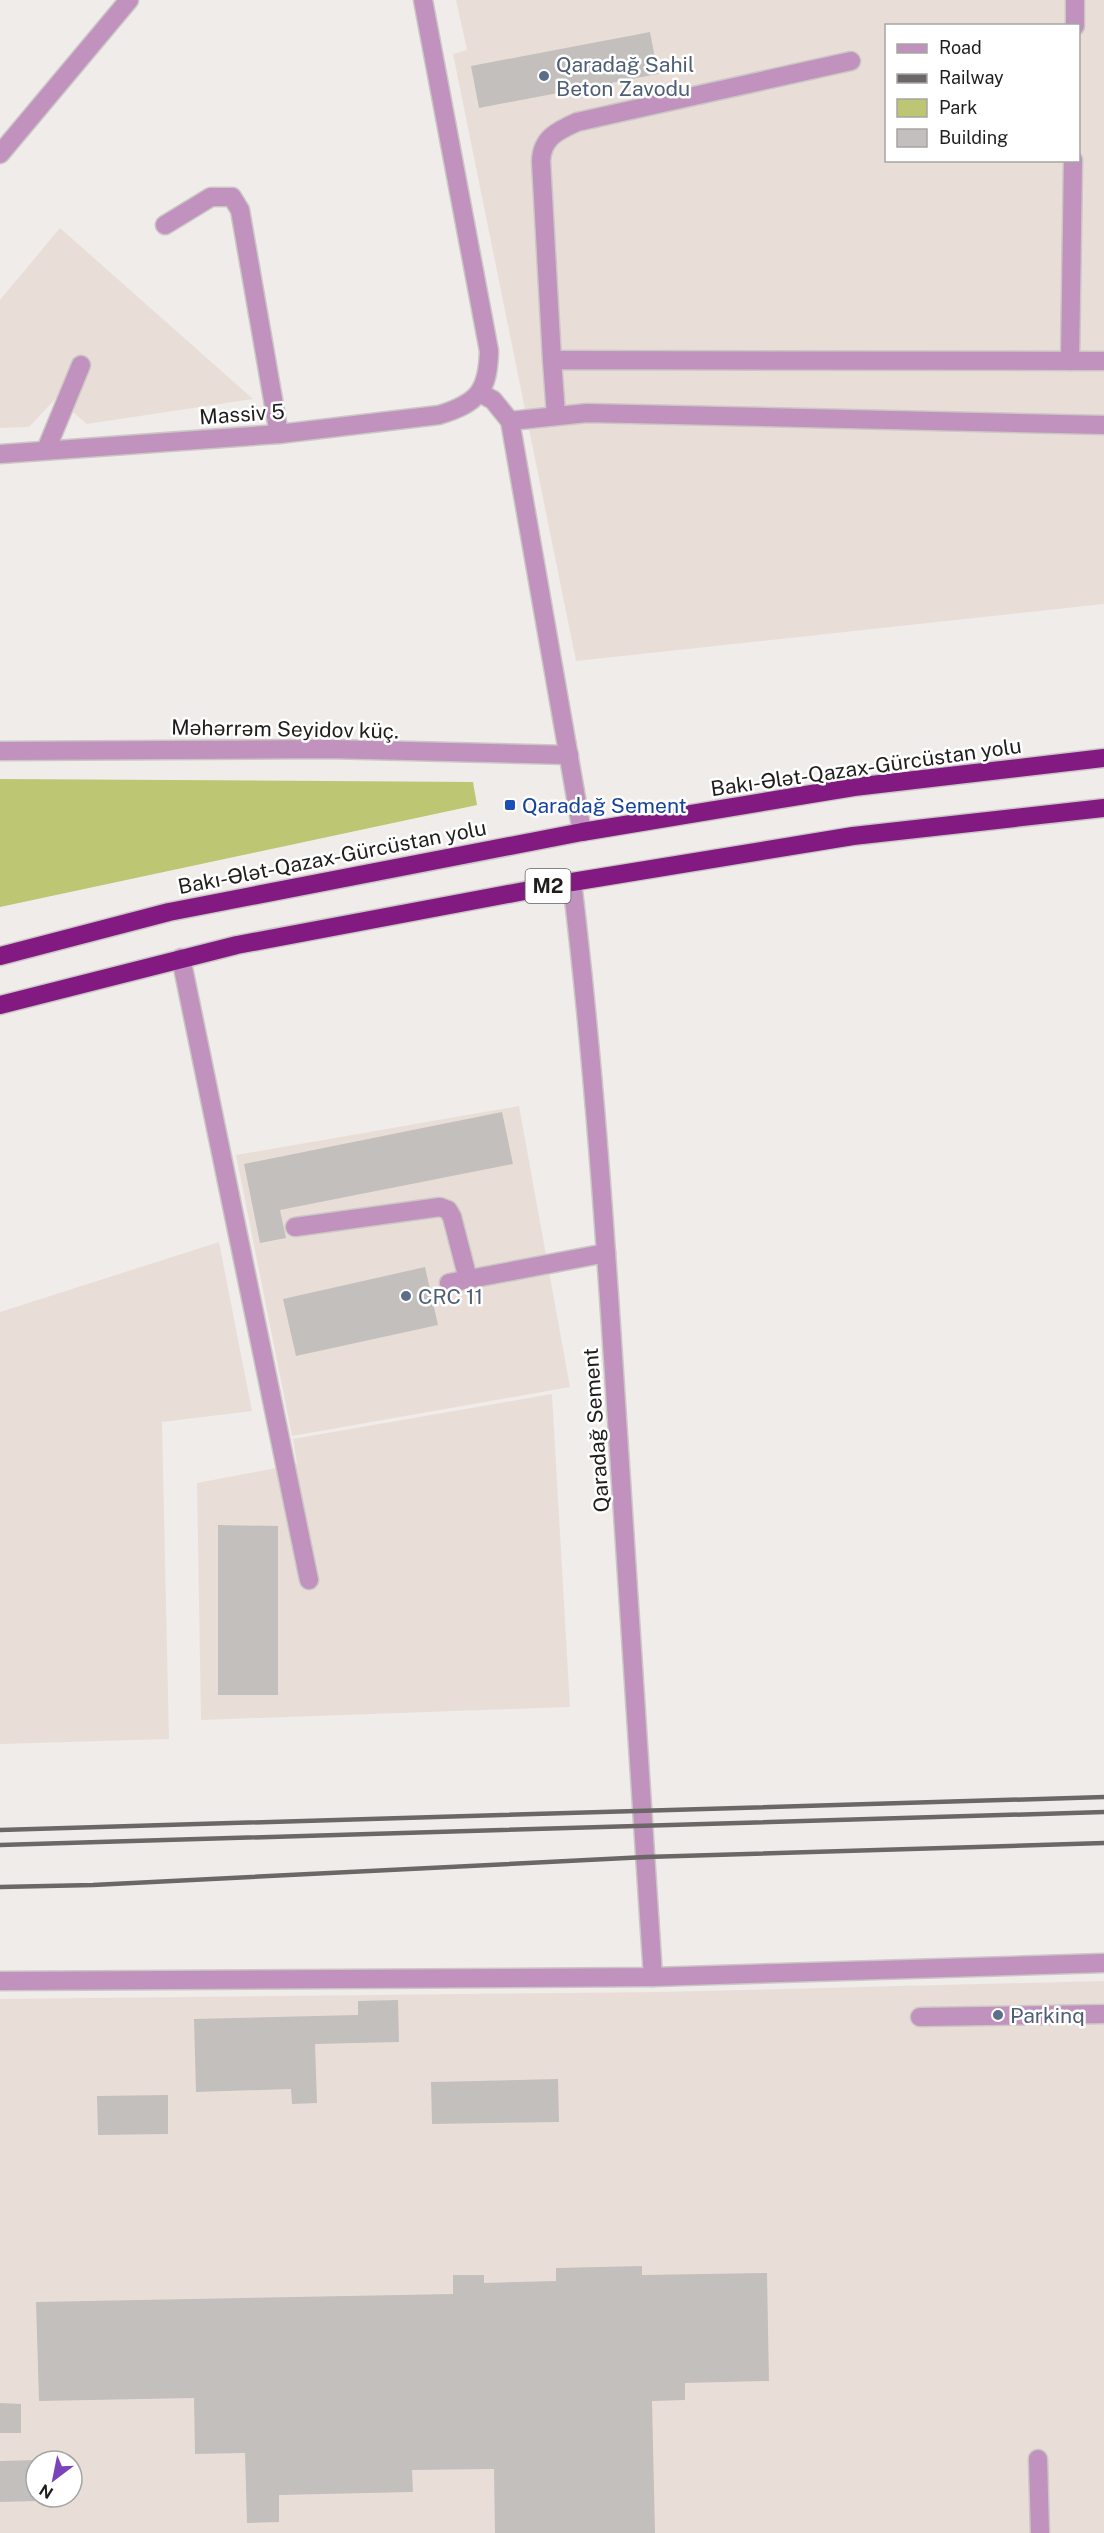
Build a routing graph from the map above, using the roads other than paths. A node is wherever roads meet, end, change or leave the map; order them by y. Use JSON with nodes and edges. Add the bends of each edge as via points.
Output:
{"nodes":[{"id":1,"x":129,"y":0,"type":"edge"},
{"id":2,"x":423,"y":0,"type":"edge"},
{"id":3,"x":1075,"y":0,"type":"edge"},
{"id":4,"x":1075,"y":24,"type":"edge"},
{"id":5,"x":851,"y":61,"type":"dead end"},
{"id":6,"x":0,"y":154,"type":"edge"},
{"id":7,"x":1073,"y":162,"type":"edge"},
{"id":8,"x":165,"y":225,"type":"dead end"},
{"id":9,"x":552,"y":360,"type":"junction"},
{"id":10,"x":1070,"y":361,"type":"junction"},
{"id":11,"x":1104,"y":361,"type":"edge"},
{"id":12,"x":81,"y":365,"type":"dead end"},
{"id":13,"x":480,"y":393,"type":"junction"},
{"id":14,"x":556,"y":415,"type":"junction"},
{"id":15,"x":510,"y":421,"type":"junction"},
{"id":16,"x":1104,"y":425,"type":"edge"},
{"id":17,"x":279,"y":434,"type":"junction"},
{"id":18,"x":46,"y":450,"type":"junction"},
{"id":19,"x":0,"y":454,"type":"edge"},
{"id":20,"x":0,"y":751,"type":"edge"},
{"id":21,"x":569,"y":755,"type":"junction"},
{"id":22,"x":1104,"y":758,"type":"edge"},
{"id":23,"x":1104,"y":808,"type":"edge"},
{"id":24,"x":582,"y":832,"type":"junction"},
{"id":25,"x":572,"y":882,"type":"junction"},
{"id":26,"x":0,"y":956,"type":"edge"},
{"id":27,"x":181,"y":958,"type":"junction"},
{"id":28,"x":0,"y":1005,"type":"edge"},
{"id":29,"x":295,"y":1227,"type":"dead end"},
{"id":30,"x":606,"y":1253,"type":"junction"},
{"id":31,"x":468,"y":1279,"type":"junction"},
{"id":32,"x":449,"y":1283,"type":"dead end"},
{"id":33,"x":309,"y":1580,"type":"dead end"},
{"id":34,"x":1104,"y":1963,"type":"edge"},
{"id":35,"x":652,"y":1977,"type":"junction"},
{"id":36,"x":4,"y":1984,"type":"edge"},
{"id":37,"x":1104,"y":2014,"type":"edge"},
{"id":38,"x":920,"y":2016,"type":"dead end"},
{"id":39,"x":1038,"y":2459,"type":"dead end"},
{"id":40,"x":1040,"y":2533,"type":"edge"}],
"edges":[{"from":1,"to":6,"type":"street"},
{"from":2,"to":13,"type":"street","via":[[489,351],[489,369]]},
{"from":3,"to":4,"type":"street"},
{"from":5,"to":9,"type":"street","via":[[577,122],[548,139],[541,161]]},
{"from":7,"to":10,"type":"street"},
{"from":8,"to":17,"type":"street","via":[[211,196],[232,197],[240,210]]},
{"from":9,"to":10,"type":"street"},
{"from":9,"to":14,"type":"street"},
{"from":10,"to":11,"type":"street"},
{"from":12,"to":18,"type":"street"},
{"from":13,"to":15,"type":"street","via":[[493,400]]},
{"from":13,"to":17,"type":"street","name":"Massiv 5","via":[[458,409],[439,415]]},
{"from":14,"to":15,"type":"street"},
{"from":14,"to":16,"type":"street"},
{"from":15,"to":21,"type":"street"},
{"from":17,"to":18,"type":"street","name":"Massiv 5"},
{"from":18,"to":19,"type":"street","name":"Massiv 5"},
{"from":20,"to":21,"type":"street","name":"Məhərrəm Seyidov küç.","via":[[328,749]]},
{"from":21,"to":24,"type":"street"},
{"from":22,"to":24,"type":"highway","name":"Bakı-Ələt-Qazax-Gürcüstan yolu","number":"M2","via":[[854,787]]},
{"from":23,"to":25,"type":"highway","number":"M2","via":[[853,837]]},
{"from":24,"to":26,"type":"highway","name":"Bakı-Ələt-Qazax-Gürcüstan yolu","number":"M2","via":[[169,912]]},
{"from":25,"to":27,"type":"highway","number":"M2"},
{"from":25,"to":30,"type":"street","name":"Qaradağ Sement","via":[[584,980]]},
{"from":27,"to":28,"type":"highway","number":"M2"},
{"from":27,"to":33,"type":"street"},
{"from":29,"to":31,"type":"street","via":[[440,1207],[452,1217]]},
{"from":30,"to":31,"type":"street"},
{"from":30,"to":35,"type":"street","name":"Qaradağ Sement"},
{"from":31,"to":32,"type":"street"},
{"from":34,"to":35,"type":"street"},
{"from":35,"to":36,"type":"street"},
{"from":37,"to":38,"type":"street"},
{"from":39,"to":40,"type":"street"}]}
